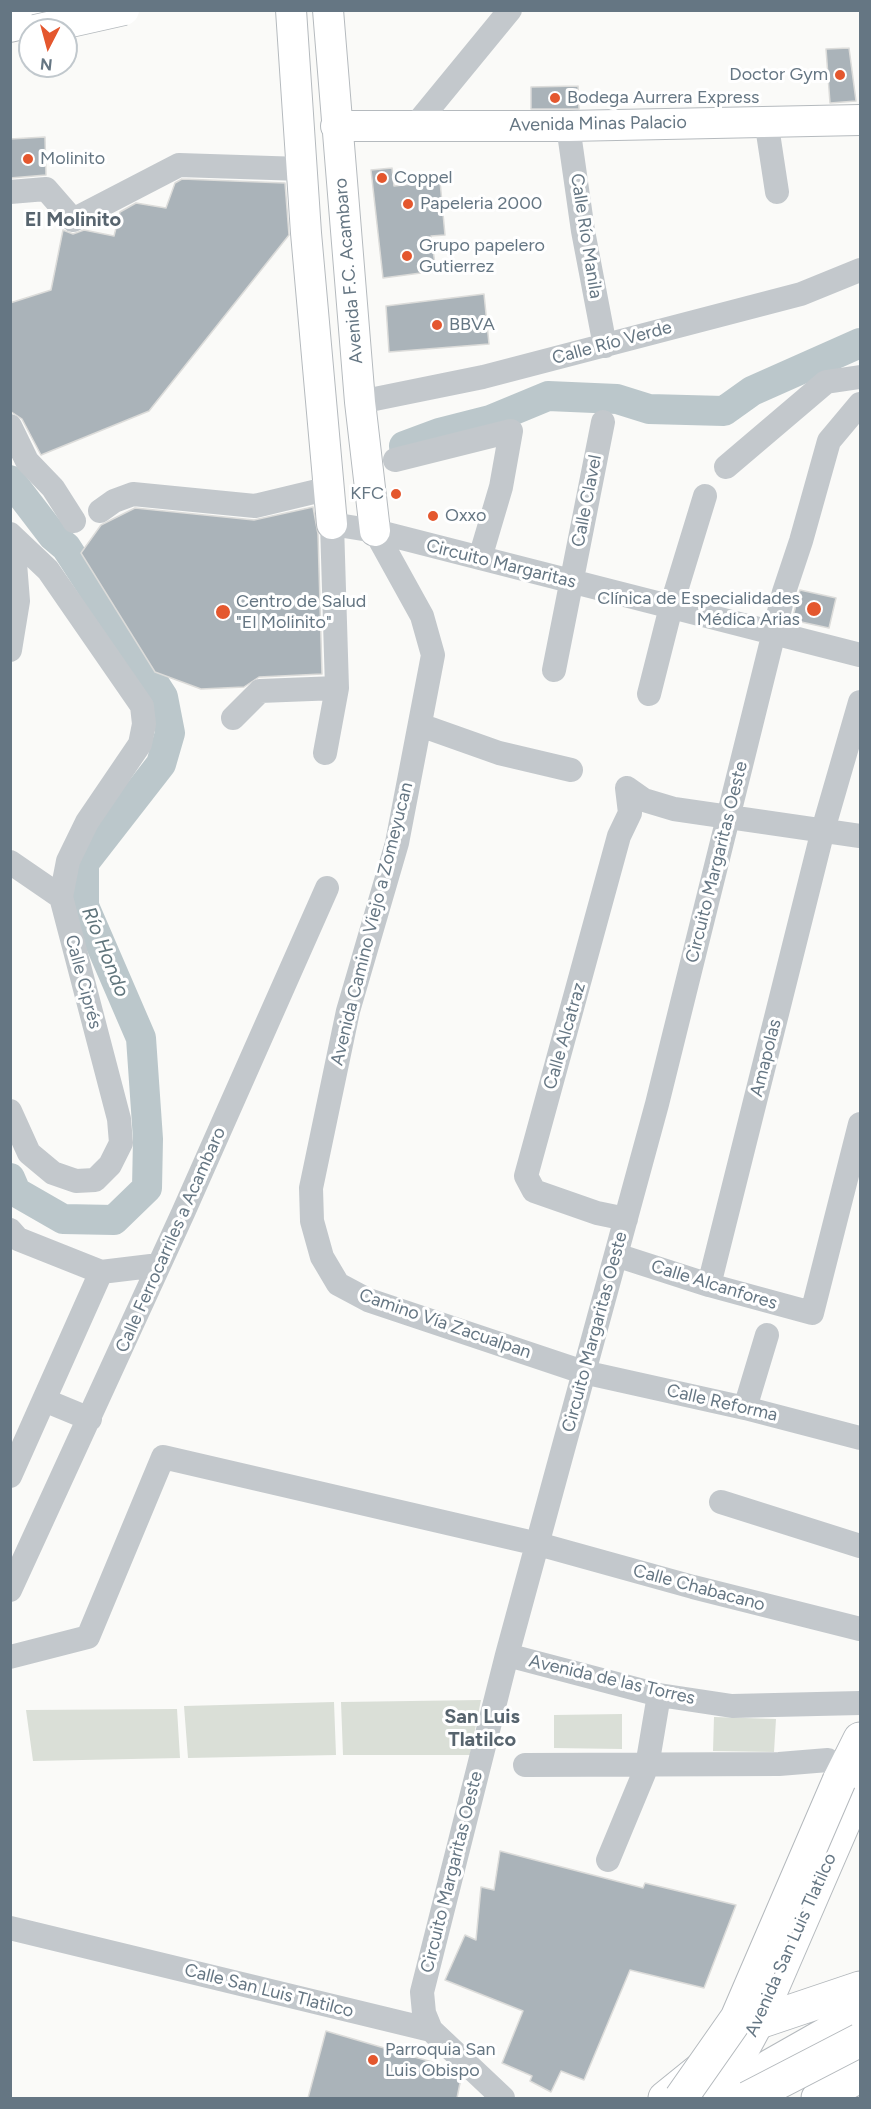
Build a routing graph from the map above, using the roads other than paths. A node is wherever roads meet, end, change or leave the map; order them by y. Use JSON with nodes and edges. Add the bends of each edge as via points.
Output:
{"nodes":[{"id":1,"x":124,"y":10,"type":"edge"},
{"id":2,"x":141,"y":10,"type":"edge"},
{"id":3,"x":291,"y":10,"type":"edge"},
{"id":4,"x":328,"y":10,"type":"edge"},
{"id":5,"x":510,"y":10,"type":"edge"},
{"id":6,"x":70,"y":17,"type":"edge"},
{"id":7,"x":10,"y":20,"type":"edge"},
{"id":8,"x":78,"y":20,"type":"edge"},
{"id":9,"x":10,"y":27,"type":"edge"},
{"id":10,"x":766,"y":120,"type":"junction"},
{"id":11,"x":861,"y":120,"type":"edge"},
{"id":12,"x":336,"y":126,"type":"junction"},
{"id":13,"x":568,"y":126,"type":"junction"},
{"id":14,"x":414,"y":127,"type":"junction"},
{"id":15,"x":302,"y":169,"type":"junction"},
{"id":16,"x":10,"y":192,"type":"edge"},
{"id":17,"x":777,"y":192,"type":"dead end"},
{"id":18,"x":861,"y":270,"type":"edge"},
{"id":19,"x":605,"y":346,"type":"junction"},
{"id":20,"x":861,"y":377,"type":"edge"},
{"id":21,"x":360,"y":402,"type":"junction"},
{"id":22,"x":861,"y":404,"type":"edge"},
{"id":23,"x":603,"y":422,"type":"dead end"},
{"id":24,"x":10,"y":426,"type":"edge"},
{"id":25,"x":395,"y":460,"type":"dead end"},
{"id":26,"x":726,"y":467,"type":"dead end"},
{"id":27,"x":330,"y":488,"type":"junction"},
{"id":28,"x":705,"y":496,"type":"dead end"},
{"id":29,"x":100,"y":511,"type":"dead end"},
{"id":30,"x":74,"y":520,"type":"dead end"},
{"id":31,"x":332,"y":524,"type":"junction"},
{"id":32,"x":375,"y":531,"type":"junction"},
{"id":33,"x":12,"y":536,"type":"edge"},
{"id":34,"x":480,"y":558,"type":"junction"},
{"id":35,"x":571,"y":581,"type":"junction"},
{"id":36,"x":671,"y":607,"type":"junction"},
{"id":37,"x":774,"y":633,"type":"junction"},
{"id":38,"x":10,"y":650,"type":"edge"},
{"id":39,"x":861,"y":656,"type":"edge"},
{"id":40,"x":554,"y":670,"type":"dead end"},
{"id":41,"x":338,"y":688,"type":"junction"},
{"id":42,"x":649,"y":694,"type":"dead end"},
{"id":43,"x":861,"y":702,"type":"edge"},
{"id":44,"x":233,"y":718,"type":"dead end"},
{"id":45,"x":420,"y":725,"type":"junction"},
{"id":46,"x":325,"y":753,"type":"dead end"},
{"id":47,"x":572,"y":770,"type":"dead end"},
{"id":48,"x":729,"y":816,"type":"junction"},
{"id":49,"x":823,"y":830,"type":"junction"},
{"id":50,"x":861,"y":836,"type":"edge"},
{"id":51,"x":10,"y":862,"type":"edge"},
{"id":52,"x":327,"y":888,"type":"dead end"},
{"id":53,"x":61,"y":897,"type":"junction"},
{"id":54,"x":10,"y":1111,"type":"edge"},
{"id":55,"x":861,"y":1124,"type":"edge"},
{"id":56,"x":626,"y":1219,"type":"junction"},
{"id":57,"x":10,"y":1230,"type":"edge"},
{"id":58,"x":616,"y":1255,"type":"junction"},
{"id":59,"x":322,"y":1257,"type":"joint"},
{"id":60,"x":159,"y":1265,"type":"junction"},
{"id":61,"x":101,"y":1272,"type":"junction"},
{"id":62,"x":709,"y":1285,"type":"junction"},
{"id":63,"x":767,"y":1335,"type":"dead end"},
{"id":64,"x":583,"y":1372,"type":"junction"},
{"id":65,"x":44,"y":1400,"type":"junction"},
{"id":66,"x":746,"y":1408,"type":"junction"},
{"id":67,"x":90,"y":1419,"type":"junction"},
{"id":68,"x":861,"y":1438,"type":"edge"},
{"id":69,"x":10,"y":1476,"type":"edge"},
{"id":70,"x":720,"y":1502,"type":"dead end"},
{"id":71,"x":533,"y":1542,"type":"junction"},
{"id":72,"x":861,"y":1546,"type":"edge"},
{"id":73,"x":10,"y":1590,"type":"edge"},
{"id":74,"x":861,"y":1629,"type":"edge"},
{"id":75,"x":507,"y":1655,"type":"junction"},
{"id":76,"x":10,"y":1657,"type":"edge"},
{"id":77,"x":658,"y":1695,"type":"junction"},
{"id":78,"x":861,"y":1703,"type":"edge"},
{"id":79,"x":861,"y":1739,"type":"edge"},
{"id":80,"x":525,"y":1765,"type":"dead end"},
{"id":81,"x":647,"y":1766,"type":"junction"},
{"id":82,"x":842,"y":1777,"type":"edge"},
{"id":83,"x":608,"y":1860,"type":"dead end"},
{"id":84,"x":10,"y":1928,"type":"edge"},
{"id":85,"x":861,"y":1988,"type":"edge"},
{"id":86,"x":861,"y":2015,"type":"edge"},
{"id":87,"x":759,"y":2022,"type":"junction"},
{"id":88,"x":430,"y":2031,"type":"junction"},
{"id":89,"x":813,"y":2040,"type":"junction"},
{"id":90,"x":861,"y":2040,"type":"edge"},
{"id":91,"x":861,"y":2076,"type":"edge"},
{"id":92,"x":504,"y":2098,"type":"edge"},
{"id":93,"x":665,"y":2098,"type":"edge"},
{"id":94,"x":681,"y":2098,"type":"edge"},
{"id":95,"x":718,"y":2098,"type":"edge"},
{"id":96,"x":748,"y":2098,"type":"edge"},
{"id":97,"x":818,"y":2098,"type":"edge"}],
"edges":[{"from":1,"to":8,"type":"main road","bridge":true},
{"from":2,"to":6,"type":"main road"},
{"from":3,"to":15,"type":"main road"},
{"from":4,"to":12,"type":"main road","name":"Avenida F.C. Acambaro"},
{"from":5,"to":14,"type":"street"},
{"from":6,"to":7,"type":"main road"},
{"from":6,"to":9,"type":"main road"},
{"from":10,"to":11,"type":"main road","name":"Avenida Minas Palacio"},
{"from":10,"to":13,"type":"main road","name":"Avenida Minas Palacio"},
{"from":10,"to":17,"type":"street"},
{"from":12,"to":14,"type":"main road","name":"Avenida Minas Palacio"},
{"from":12,"to":21,"type":"main road","name":"Avenida F.C. Acambaro"},
{"from":13,"to":14,"type":"main road","name":"Avenida Minas Palacio"},
{"from":13,"to":19,"type":"street","name":"Calle Río Manila"},
{"from":15,"to":16,"type":"street","via":[[180,165],[73,220],[46,189]]},
{"from":15,"to":27,"type":"main road","via":[[316,446]]},
{"from":18,"to":19,"type":"street","name":"Calle Río Verde","via":[[801,294]]},
{"from":19,"to":21,"type":"street","name":"Calle Río Verde","via":[[483,377]]},
{"from":20,"to":26,"type":"street","via":[[826,382]]},
{"from":21,"to":32,"type":"main road","name":"Avenida F.C. Acambaro"},
{"from":22,"to":37,"type":"street","via":[[829,441]]},
{"from":23,"to":35,"type":"street","name":"Calle Clavel"},
{"from":24,"to":30,"type":"street","via":[[27,460],[53,488]]},
{"from":25,"to":34,"type":"street","via":[[511,431],[501,487]]},
{"from":27,"to":29,"type":"street","via":[[255,506],[133,494]]},
{"from":27,"to":31,"type":"main road"},
{"from":28,"to":36,"type":"street"},
{"from":31,"to":32,"type":"street","name":"Circuito Margaritas"},
{"from":31,"to":41,"type":"street"},
{"from":32,"to":34,"type":"street","name":"Circuito Margaritas"},
{"from":32,"to":45,"type":"street","name":"Avenida Camino Viejo a Zomeyucan","via":[[429,636],[433,655]]},
{"from":33,"to":38,"type":"street","via":[[18,601]]},
{"from":33,"to":53,"type":"street","name":"Calle Ciprés","via":[[48,570],[142,706],[140,744],[87,822],[68,861]]},
{"from":34,"to":35,"type":"street","name":"Circuito Margaritas"},
{"from":35,"to":36,"type":"street","name":"Circuito Margaritas"},
{"from":35,"to":40,"type":"street","name":"Calle Clavel"},
{"from":36,"to":37,"type":"street","name":"Circuito Margaritas"},
{"from":36,"to":42,"type":"street"},
{"from":37,"to":39,"type":"street","name":"Circuito Margaritas"},
{"from":37,"to":48,"type":"street","name":"Circuito Margaritas Oeste"},
{"from":41,"to":44,"type":"street","via":[[260,691]]},
{"from":41,"to":46,"type":"street"},
{"from":43,"to":49,"type":"street","name":"Amapolas"},
{"from":45,"to":47,"type":"street","via":[[499,753]]},
{"from":45,"to":59,"type":"street","name":"Avenida Camino Viejo a Zomeyucan","via":[[397,843],[348,1011],[311,1188],[312,1221]]},
{"from":48,"to":49,"type":"street"},
{"from":48,"to":56,"type":"street","name":"Circuito Margaritas Oeste"},
{"from":48,"to":56,"type":"street","name":"Calle Alcatraz","via":[[674,809],[644,800],[627,788],[630,813],[619,836],[526,1176],[534,1191]]},
{"from":49,"to":50,"type":"street"},
{"from":49,"to":62,"type":"street","name":"Amapolas"},
{"from":51,"to":53,"type":"street"},
{"from":52,"to":60,"type":"street","name":"Calle Ferrocarriles a Acambaro"},
{"from":53,"to":54,"type":"street","name":"Calle Ciprés","via":[[120,1119],[121,1143],[111,1165],[95,1180],[76,1181],[53,1173],[29,1154]]},
{"from":55,"to":62,"type":"street","name":"Calle Alcanfores","via":[[812,1313]]},
{"from":56,"to":58,"type":"street","name":"Circuito Margaritas Oeste"},
{"from":57,"to":61,"type":"street","via":[[18,1239]]},
{"from":58,"to":62,"type":"street","name":"Calle Alcanfores"},
{"from":58,"to":64,"type":"street","name":"Circuito Margaritas Oeste"},
{"from":59,"to":64,"type":"street","name":"Camino Vía Zacualpan","via":[[338,1284],[368,1300]]},
{"from":60,"to":61,"type":"street"},
{"from":60,"to":67,"type":"street","name":"Calle Ferrocarriles a Acambaro"},
{"from":61,"to":65,"type":"street"},
{"from":63,"to":66,"type":"street"},
{"from":64,"to":66,"type":"street","name":"Calle Reforma"},
{"from":64,"to":71,"type":"street","name":"Circuito Margaritas Oeste"},
{"from":65,"to":67,"type":"street"},
{"from":65,"to":69,"type":"street"},
{"from":66,"to":68,"type":"street","name":"Calle Reforma"},
{"from":67,"to":73,"type":"street","name":"Calle Ferrocarriles a Acambaro"},
{"from":70,"to":72,"type":"street"},
{"from":71,"to":74,"type":"street","name":"Calle Chabacano"},
{"from":71,"to":75,"type":"street","name":"Circuito Margaritas Oeste"},
{"from":71,"to":76,"type":"street","name":"Calle Chabacano","via":[[163,1457],[88,1637]]},
{"from":75,"to":77,"type":"street","name":"Avenida de las Torres"},
{"from":75,"to":88,"type":"street","name":"Circuito Margaritas Oeste","via":[[422,1992]]},
{"from":77,"to":78,"type":"street","name":"Avenida de las Torres","via":[[732,1706]]},
{"from":77,"to":81,"type":"street"},
{"from":79,"to":82,"type":"highway"},
{"from":80,"to":81,"type":"street"},
{"from":81,"to":82,"type":"street","via":[[780,1764]]},
{"from":81,"to":83,"type":"street"},
{"from":82,"to":87,"type":"main road","name":"Avenida San Luis Tlatilco"},
{"from":82,"to":94,"type":"highway","bridge":true,"via":[[737,2018]]},
{"from":84,"to":88,"type":"street","name":"Calle San Luis Tlatilco"},
{"from":85,"to":87,"type":"highway"},
{"from":86,"to":89,"type":"highway"},
{"from":87,"to":89,"type":"highway","via":[[770,2034]]},
{"from":87,"to":93,"type":"highway"},
{"from":87,"to":95,"type":"main road","name":"Avenida San Luis Tlatilco"},
{"from":88,"to":92,"type":"street","name":"Calle San Luis Tlatilco"},
{"from":89,"to":96,"type":"highway","via":[[770,2066]]},
{"from":90,"to":96,"type":"highway","bridge":true},
{"from":91,"to":97,"type":"highway"}]}
